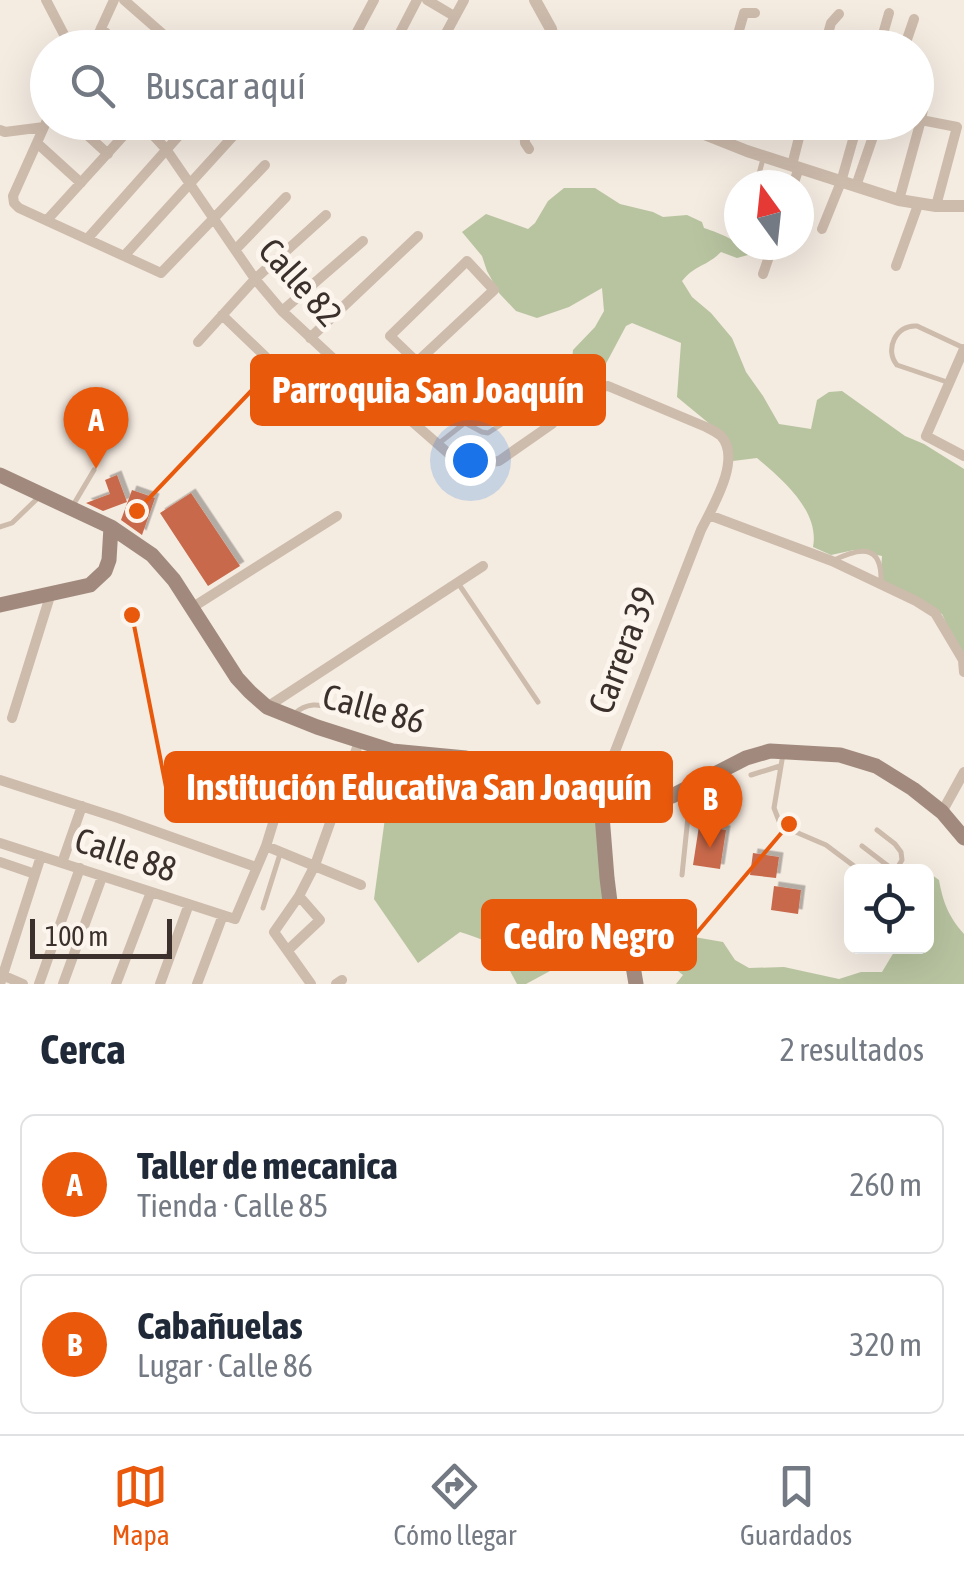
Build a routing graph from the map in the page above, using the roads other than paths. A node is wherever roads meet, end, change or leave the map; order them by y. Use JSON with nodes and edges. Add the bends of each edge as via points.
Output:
{"nodes":[{"id":1,"x":46,"y":0,"type":"edge"},
{"id":2,"x":114,"y":0,"type":"edge"},
{"id":3,"x":124,"y":0,"type":"edge"},
{"id":4,"x":374,"y":0,"type":"edge"},
{"id":5,"x":417,"y":0,"type":"edge"},
{"id":6,"x":427,"y":0,"type":"edge"},
{"id":7,"x":464,"y":0,"type":"edge"},
{"id":8,"x":536,"y":0,"type":"edge"},
{"id":9,"x":755,"y":13,"type":"dead end"},
{"id":10,"x":838,"y":14,"type":"dead end"},
{"id":11,"x":888,"y":14,"type":"dead end"},
{"id":12,"x":454,"y":16,"type":"junction"},
{"id":13,"x":914,"y":19,"type":"dead end"},
{"id":14,"x":101,"y":28,"type":"edge"},
{"id":15,"x":62,"y":30,"type":"edge"},
{"id":16,"x":156,"y":30,"type":"edge"},
{"id":17,"x":358,"y":30,"type":"edge"},
{"id":18,"x":401,"y":30,"type":"edge"},
{"id":19,"x":447,"y":30,"type":"edge"},
{"id":20,"x":551,"y":30,"type":"edge"},
{"id":21,"x":739,"y":30,"type":"edge"},
{"id":22,"x":829,"y":30,"type":"edge"},
{"id":23,"x":884,"y":30,"type":"edge"},
{"id":24,"x":910,"y":30,"type":"edge"},
{"id":25,"x":934,"y":123,"type":"edge"},
{"id":26,"x":30,"y":126,"type":"edge"},
{"id":27,"x":2,"y":132,"type":"edge"},
{"id":28,"x":93,"y":140,"type":"edge"},
{"id":29,"x":122,"y":140,"type":"edge"},
{"id":30,"x":158,"y":140,"type":"edge"},
{"id":31,"x":173,"y":140,"type":"edge"},
{"id":32,"x":229,"y":140,"type":"edge"},
{"id":33,"x":525,"y":140,"type":"edge"},
{"id":34,"x":733,"y":140,"type":"edge"},
{"id":35,"x":800,"y":140,"type":"edge"},
{"id":36,"x":855,"y":140,"type":"edge"},
{"id":37,"x":869,"y":140,"type":"edge"},
{"id":38,"x":915,"y":140,"type":"edge"},
{"id":39,"x":37,"y":142,"type":"joint"},
{"id":40,"x":166,"y":148,"type":"junction"},
{"id":41,"x":529,"y":149,"type":"dead end"},
{"id":42,"x":108,"y":154,"type":"junction"},
{"id":43,"x":764,"y":156,"type":"junction"},
{"id":44,"x":265,"y":165,"type":"dead end"},
{"id":45,"x":795,"y":166,"type":"junction"},
{"id":46,"x":760,"y":170,"type":"edge"},
{"id":47,"x":795,"y":170,"type":"edge"},
{"id":48,"x":81,"y":182,"type":"junction"},
{"id":49,"x":190,"y":183,"type":"junction"},
{"id":50,"x":848,"y":184,"type":"junction"},
{"id":51,"x":286,"y":197,"type":"dead end"},
{"id":52,"x":898,"y":200,"type":"junction"},
{"id":53,"x":918,"y":205,"type":"junction"},
{"id":54,"x":936,"y":206,"type":"junction"},
{"id":55,"x":964,"y":206,"type":"edge"},
{"id":56,"x":326,"y":215,"type":"dead end"},
{"id":57,"x":213,"y":219,"type":"junction"},
{"id":58,"x":47,"y":220,"type":"junction"},
{"id":59,"x":822,"y":229,"type":"dead end"},
{"id":60,"x":418,"y":236,"type":"dead end"},
{"id":61,"x":88,"y":238,"type":"junction"},
{"id":62,"x":362,"y":241,"type":"dead end"},
{"id":63,"x":235,"y":250,"type":"junction"},
{"id":64,"x":124,"y":256,"type":"junction"},
{"id":65,"x":768,"y":260,"type":"edge"},
{"id":66,"x":896,"y":266,"type":"dead end"},
{"id":67,"x":763,"y":274,"type":"dead end"},
{"id":68,"x":255,"y":279,"type":"junction"},
{"id":69,"x":282,"y":311,"type":"junction"},
{"id":70,"x":222,"y":315,"type":"junction"},
{"id":71,"x":310,"y":338,"type":"junction"},
{"id":72,"x":198,"y":342,"type":"dead end"},
{"id":73,"x":964,"y":348,"type":"edge"},
{"id":74,"x":418,"y":362,"type":"junction"},
{"id":75,"x":338,"y":363,"type":"junction"},
{"id":76,"x":294,"y":383,"type":"dead end"},
{"id":77,"x":950,"y":383,"type":"junction"},
{"id":78,"x":598,"y":386,"type":"joint"},
{"id":79,"x":310,"y":392,"type":"dead end"},
{"id":80,"x":504,"y":392,"type":"dead end"},
{"id":81,"x":384,"y":397,"type":"junction"},
{"id":82,"x":520,"y":412,"type":"dead end"},
{"id":83,"x":465,"y":423,"type":"junction"},
{"id":84,"x":438,"y":444,"type":"junction"},
{"id":85,"x":964,"y":456,"type":"edge"},
{"id":86,"x":94,"y":470,"type":"dead end"},
{"id":87,"x":0,"y":475,"type":"edge"},
{"id":88,"x":42,"y":495,"type":"junction"},
{"id":89,"x":71,"y":510,"type":"junction"},
{"id":90,"x":709,"y":515,"type":"junction"},
{"id":91,"x":337,"y":516,"type":"dead end"},
{"id":92,"x":0,"y":527,"type":"edge"},
{"id":93,"x":111,"y":527,"type":"junction"},
{"id":94,"x":832,"y":562,"type":"junction"},
{"id":95,"x":483,"y":566,"type":"dead end"},
{"id":96,"x":458,"y":583,"type":"junction"},
{"id":97,"x":880,"y":584,"type":"junction"},
{"id":98,"x":51,"y":593,"type":"junction"},
{"id":99,"x":0,"y":605,"type":"edge"},
{"id":100,"x":193,"y":607,"type":"junction"},
{"id":101,"x":964,"y":672,"type":"edge"},
{"id":102,"x":538,"y":702,"type":"dead end"},
{"id":103,"x":267,"y":706,"type":"junction"},
{"id":104,"x":361,"y":709,"type":"dead end"},
{"id":105,"x":292,"y":716,"type":"junction"},
{"id":106,"x":12,"y":718,"type":"dead end"},
{"id":107,"x":359,"y":742,"type":"junction"},
{"id":108,"x":394,"y":751,"type":"junction"},
{"id":109,"x":782,"y":758,"type":"junction"},
{"id":110,"x":964,"y":772,"type":"edge"},
{"id":111,"x":751,"y":775,"type":"dead end"},
{"id":112,"x":0,"y":780,"type":"edge"},
{"id":113,"x":687,"y":788,"type":"junction"},
{"id":114,"x":600,"y":790,"type":"junction"},
{"id":115,"x":730,"y":790,"type":"dead end"},
{"id":116,"x":282,"y":794,"type":"dead end"},
{"id":117,"x":451,"y":796,"type":"dead end"},
{"id":118,"x":82,"y":806,"type":"junction"},
{"id":119,"x":688,"y":807,"type":"junction"},
{"id":120,"x":942,"y":812,"type":"junction"},
{"id":121,"x":877,"y":830,"type":"dead end"},
{"id":122,"x":964,"y":838,"type":"edge"},
{"id":123,"x":0,"y":843,"type":"edge"},
{"id":124,"x":266,"y":846,"type":"junction"},
{"id":125,"x":862,"y":846,"type":"dead end"},
{"id":126,"x":281,"y":852,"type":"junction"},
{"id":127,"x":42,"y":856,"type":"junction"},
{"id":128,"x":0,"y":862,"type":"edge"},
{"id":129,"x":62,"y":863,"type":"junction"},
{"id":130,"x":851,"y":864,"type":"edge"},
{"id":131,"x":886,"y":864,"type":"edge"},
{"id":132,"x":900,"y":864,"type":"edge"},
{"id":133,"x":315,"y":865,"type":"junction"},
{"id":134,"x":256,"y":867,"type":"junction"},
{"id":135,"x":80,"y":868,"type":"junction"},
{"id":136,"x":35,"y":874,"type":"junction"},
{"id":137,"x":682,"y":875,"type":"dead end"},
{"id":138,"x":102,"y":877,"type":"junction"},
{"id":139,"x":361,"y":885,"type":"dead end"},
{"id":140,"x":151,"y":892,"type":"junction"},
{"id":141,"x":299,"y":896,"type":"junction"},
{"id":142,"x":189,"y":904,"type":"junction"},
{"id":143,"x":263,"y":908,"type":"dead end"},
{"id":144,"x":229,"y":917,"type":"junction"},
{"id":145,"x":288,"y":950,"type":"junction"},
{"id":146,"x":1,"y":978,"type":"edge"},
{"id":147,"x":23,"y":984,"type":"edge"},
{"id":148,"x":40,"y":984,"type":"edge"},
{"id":149,"x":63,"y":984,"type":"edge"},
{"id":150,"x":116,"y":984,"type":"edge"},
{"id":151,"x":160,"y":984,"type":"edge"},
{"id":152,"x":198,"y":984,"type":"edge"},
{"id":153,"x":312,"y":984,"type":"edge"},
{"id":154,"x":636,"y":984,"type":"edge"}],
"edges":[{"from":1,"to":15,"type":"street"},
{"from":2,"to":14,"type":"street"},
{"from":3,"to":16,"type":"street"},
{"from":4,"to":17,"type":"street"},
{"from":5,"to":18,"type":"street"},
{"from":6,"to":12,"type":"street"},
{"from":7,"to":12,"type":"street"},
{"from":8,"to":20,"type":"street"},
{"from":9,"to":21,"type":"street","via":[[744,13]]},
{"from":10,"to":22,"type":"street"},
{"from":11,"to":23,"type":"street"},
{"from":12,"to":19,"type":"street"},
{"from":13,"to":24,"type":"street"},
{"from":25,"to":54,"type":"street","via":[[957,128]]},
{"from":26,"to":27,"type":"street"},
{"from":28,"to":42,"type":"street"},
{"from":29,"to":42,"type":"street"},
{"from":30,"to":40,"type":"street","name":"Calle 82"},
{"from":31,"to":40,"type":"street"},
{"from":32,"to":49,"type":"street"},
{"from":33,"to":41,"type":"street"},
{"from":34,"to":43,"type":"street"},
{"from":35,"to":45,"type":"street"},
{"from":36,"to":50,"type":"street"},
{"from":37,"to":50,"type":"street"},
{"from":38,"to":52,"type":"street"},
{"from":39,"to":48,"type":"street"},
{"from":39,"to":58,"type":"street","via":[[13,196],[19,208]]},
{"from":40,"to":49,"type":"street","name":"Calle 82"},
{"from":40,"to":61,"type":"street"},
{"from":42,"to":48,"type":"street"},
{"from":43,"to":45,"type":"street"},
{"from":43,"to":46,"type":"lane"},
{"from":44,"to":57,"type":"street"},
{"from":45,"to":47,"type":"street"},
{"from":45,"to":50,"type":"street"},
{"from":48,"to":58,"type":"street"},
{"from":49,"to":57,"type":"street","name":"Calle 82"},
{"from":49,"to":64,"type":"street"},
{"from":50,"to":52,"type":"street"},
{"from":50,"to":59,"type":"street"},
{"from":51,"to":63,"type":"street"},
{"from":52,"to":53,"type":"street"},
{"from":53,"to":54,"type":"street"},
{"from":53,"to":66,"type":"street"},
{"from":54,"to":55,"type":"street"},
{"from":56,"to":68,"type":"street"},
{"from":57,"to":63,"type":"street","name":"Calle 82"},
{"from":57,"to":64,"type":"street","via":[[161,273]]},
{"from":58,"to":61,"type":"street"},
{"from":60,"to":71,"type":"street"},
{"from":61,"to":64,"type":"street"},
{"from":62,"to":69,"type":"street"},
{"from":63,"to":68,"type":"street","name":"Calle 82"},
{"from":65,"to":67,"type":"street"},
{"from":68,"to":69,"type":"street","name":"Calle 82"},
{"from":68,"to":70,"type":"street"},
{"from":69,"to":71,"type":"street","name":"Calle 82"},
{"from":70,"to":72,"type":"street"},
{"from":70,"to":76,"type":"street"},
{"from":71,"to":75,"type":"street","name":"Calle 82"},
{"from":73,"to":77,"type":"street"},
{"from":73,"to":77,"type":"lane","via":[[908,325],[890,350],[897,366]]},
{"from":74,"to":74,"type":"street","via":[[494,290],[468,262],[390,336]]},
{"from":74,"to":81,"type":"street"},
{"from":75,"to":79,"type":"street"},
{"from":75,"to":81,"type":"street","name":"Calle 82"},
{"from":77,"to":85,"type":"street","via":[[926,436]]},
{"from":78,"to":84,"type":"street","name":"Calle 82","via":[[582,390],[552,424],[499,461],[475,464]]},
{"from":78,"to":90,"type":"street","name":"Carrera 39","via":[[720,435],[729,465]]},
{"from":80,"to":83,"type":"lane"},
{"from":81,"to":84,"type":"street","name":"Calle 82"},
{"from":82,"to":83,"type":"lane","via":[[488,433]]},
{"from":83,"to":84,"type":"lane"},
{"from":86,"to":89,"type":"lane"},
{"from":87,"to":88,"type":"main road","name":"Calle 86"},
{"from":88,"to":89,"type":"main road","name":"Calle 86"},
{"from":88,"to":92,"type":"lane"},
{"from":89,"to":93,"type":"main road","name":"Calle 86"},
{"from":90,"to":94,"type":"street"},
{"from":90,"to":114,"type":"street","name":"Carrera 39"},
{"from":91,"to":100,"type":"street"},
{"from":93,"to":98,"type":"main road","via":[[104,572],[90,585]]},
{"from":93,"to":100,"type":"main road","name":"Calle 86","via":[[152,555]]},
{"from":94,"to":97,"type":"street"},
{"from":94,"to":97,"type":"lane","via":[[854,550],[871,552],[878,558]]},
{"from":95,"to":96,"type":"street"},
{"from":96,"to":102,"type":"lane"},
{"from":96,"to":103,"type":"street"},
{"from":97,"to":101,"type":"street","via":[[935,613]]},
{"from":98,"to":99,"type":"main road"},
{"from":98,"to":106,"type":"street"},
{"from":100,"to":103,"type":"main road","name":"Calle 86","via":[[237,678]]},
{"from":103,"to":105,"type":"main road","name":"Calle 86"},
{"from":104,"to":105,"type":"lane","via":[[309,704]]},
{"from":105,"to":107,"type":"main road","name":"Calle 86"},
{"from":107,"to":108,"type":"main road","name":"Calle 86"},
{"from":107,"to":133,"type":"street"},
{"from":108,"to":114,"type":"main road","name":"Calle 86","via":[[482,761]]},
{"from":108,"to":117,"type":"lane","via":[[416,790]]},
{"from":109,"to":111,"type":"lane"},
{"from":109,"to":113,"type":"main road","name":"Calle 86","via":[[770,751],[746,758]]},
{"from":109,"to":120,"type":"main road","name":"Calle 86","via":[[840,755],[876,766]]},
{"from":109,"to":130,"type":"lane","via":[[774,808],[779,820]]},
{"from":110,"to":120,"type":"street"},
{"from":112,"to":118,"type":"street"},
{"from":113,"to":114,"type":"main road","name":"Calle 86","via":[[646,800]]},
{"from":113,"to":119,"type":"lane"},
{"from":114,"to":154,"type":"main road","name":"Carrera 39","via":[[613,926]]},
{"from":115,"to":119,"type":"lane"},
{"from":116,"to":124,"type":"street"},
{"from":118,"to":129,"type":"street"},
{"from":118,"to":134,"type":"street"},
{"from":119,"to":137,"type":"lane"},
{"from":120,"to":122,"type":"main road","name":"Calle 86"},
{"from":121,"to":132,"type":"lane","via":[[895,844]]},
{"from":123,"to":127,"type":"street","name":"Calle 88"},
{"from":124,"to":126,"type":"street"},
{"from":124,"to":134,"type":"street"},
{"from":125,"to":131,"type":"lane"},
{"from":126,"to":133,"type":"street"},
{"from":126,"to":143,"type":"lane"},
{"from":127,"to":129,"type":"street","name":"Calle 88"},
{"from":127,"to":136,"type":"street"},
{"from":128,"to":136,"type":"street"},
{"from":129,"to":135,"type":"street","name":"Calle 88"},
{"from":133,"to":139,"type":"street"},
{"from":133,"to":141,"type":"street"},
{"from":134,"to":144,"type":"street"},
{"from":135,"to":138,"type":"street","name":"Calle 88"},
{"from":135,"to":148,"type":"street"},
{"from":136,"to":146,"type":"street"},
{"from":138,"to":140,"type":"street","name":"Calle 88"},
{"from":138,"to":149,"type":"street"},
{"from":140,"to":142,"type":"street","name":"Calle 88"},
{"from":140,"to":150,"type":"street"},
{"from":141,"to":145,"type":"street","via":[[274,932]]},
{"from":141,"to":145,"type":"street","via":[[320,920]]},
{"from":142,"to":144,"type":"street","name":"Calle 88"},
{"from":142,"to":151,"type":"street"},
{"from":144,"to":152,"type":"street"},
{"from":145,"to":153,"type":"street"},
{"from":146,"to":147,"type":"street"}]}
